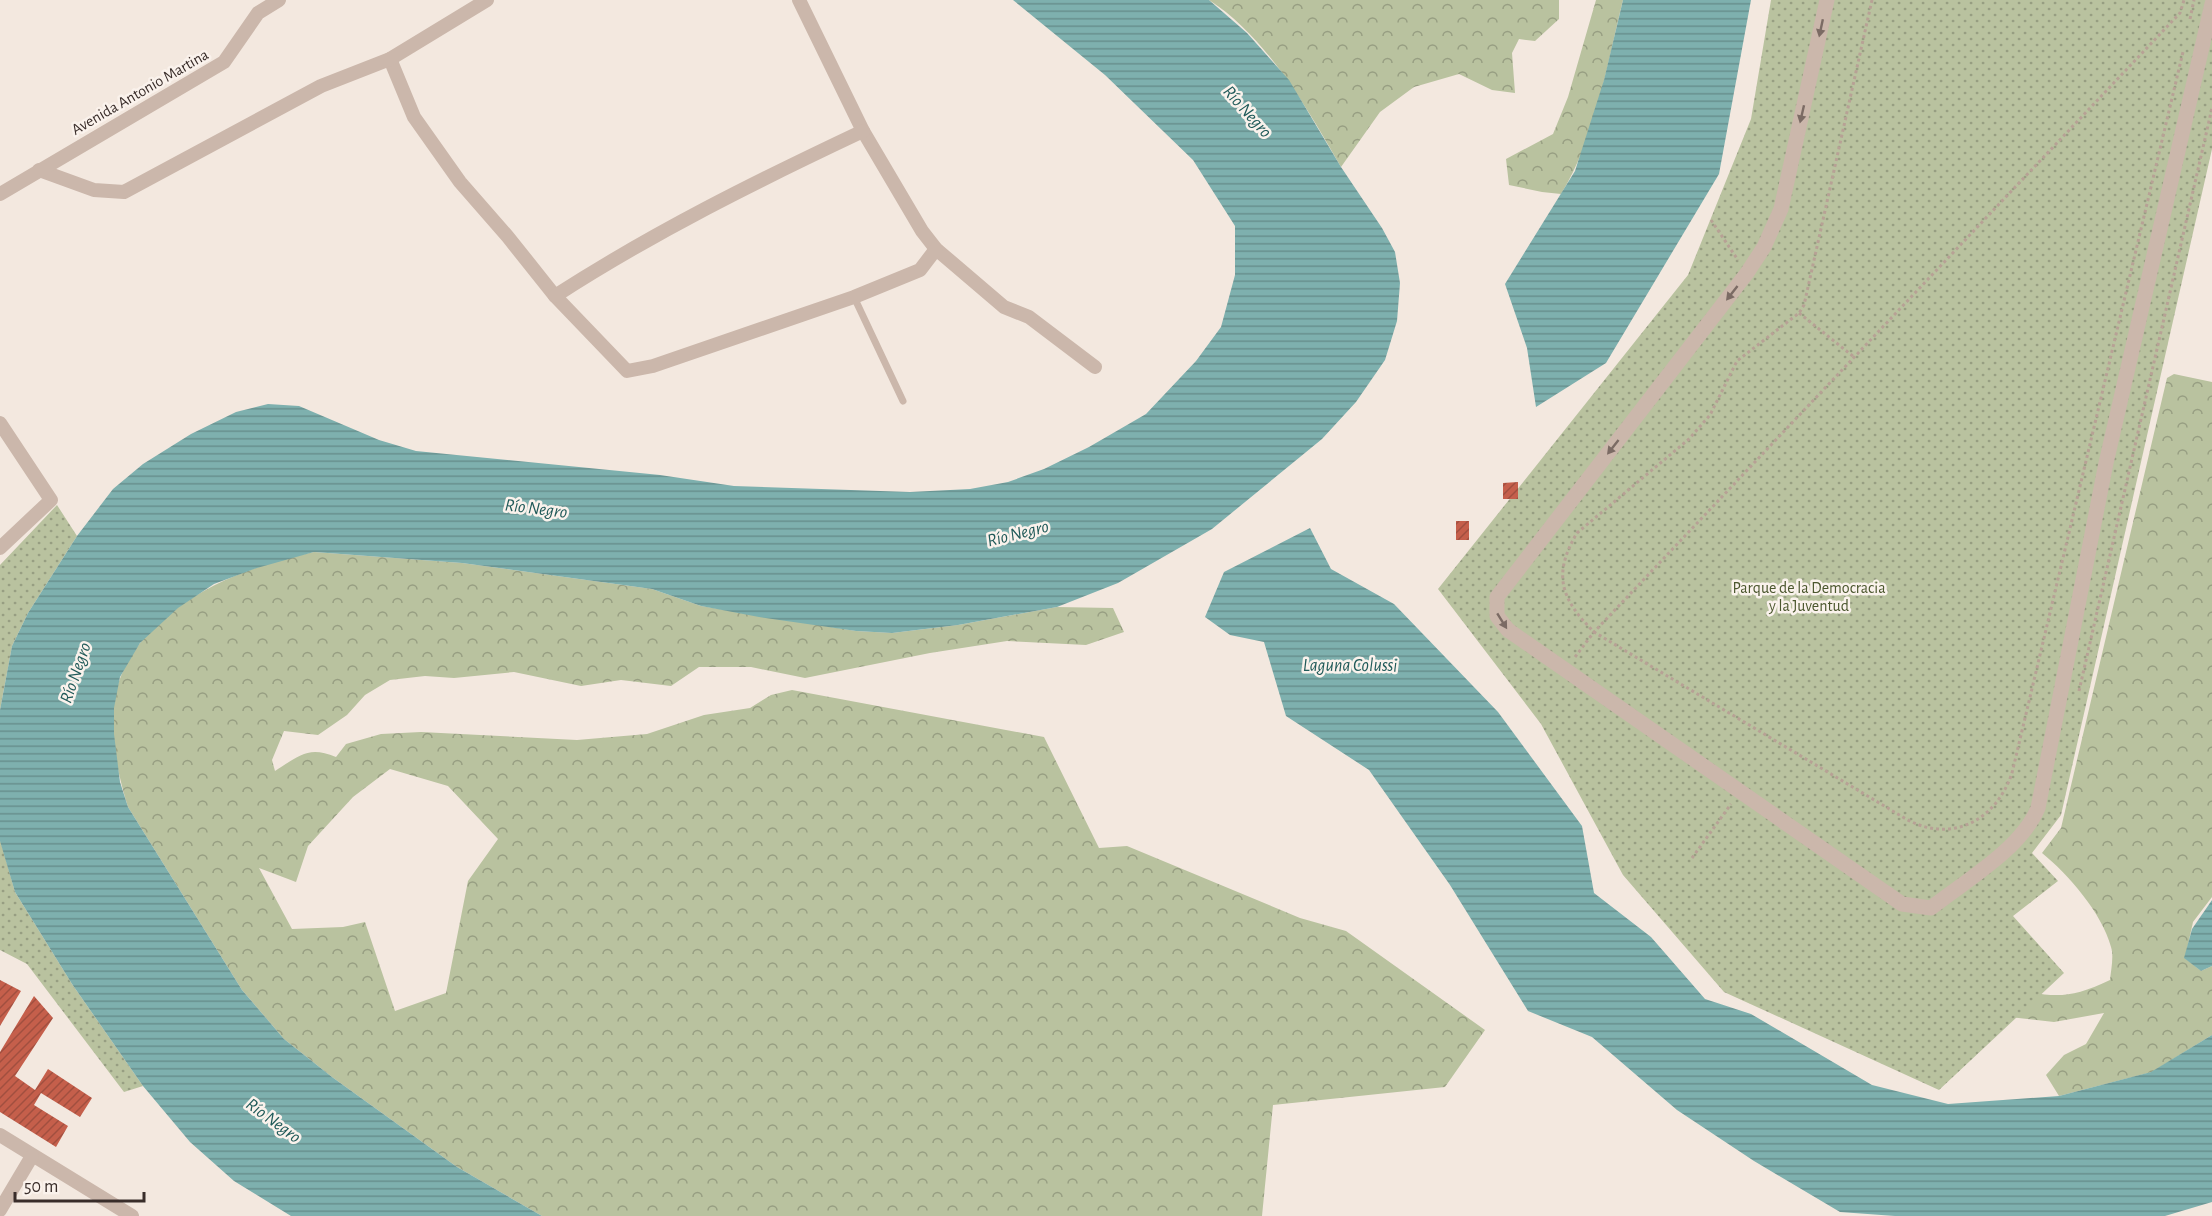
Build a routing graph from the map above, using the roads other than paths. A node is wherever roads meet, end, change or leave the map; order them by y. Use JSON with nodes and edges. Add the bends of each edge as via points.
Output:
{"nodes":[{"id":1,"x":279,"y":0,"type":"edge"},
{"id":2,"x":487,"y":0,"type":"edge"},
{"id":3,"x":799,"y":0,"type":"edge"},
{"id":4,"x":1827,"y":0,"type":"edge"},
{"id":5,"x":2212,"y":4,"type":"edge"},
{"id":6,"x":390,"y":59,"type":"junction"},
{"id":7,"x":863,"y":131,"type":"junction"},
{"id":8,"x":39,"y":170,"type":"junction"},
{"id":9,"x":0,"y":194,"type":"edge"},
{"id":10,"x":936,"y":249,"type":"junction"},
{"id":11,"x":555,"y":296,"type":"junction"},
{"id":12,"x":854,"y":297,"type":"junction"},
{"id":13,"x":1095,"y":367,"type":"dead end"},
{"id":14,"x":903,"y":401,"type":"dead end"},
{"id":15,"x":0,"y":423,"type":"edge"},
{"id":16,"x":0,"y":548,"type":"edge"},
{"id":17,"x":0,"y":1135,"type":"edge"},
{"id":18,"x":32,"y":1156,"type":"junction"},
{"id":19,"x":0,"y":1210,"type":"edge"},
{"id":20,"x":132,"y":1216,"type":"edge"}],
"edges":[{"from":1,"to":8,"type":"street","name":"Avenida Antonio Martina","via":[[258,13],[224,62]]},
{"from":2,"to":6,"type":"street"},
{"from":3,"to":7,"type":"street"},
{"from":4,"to":5,"type":"street","one_way":true,"via":[[1781,209],[1764,247],[1497,597],[1497,616],[1508,630],[1564,670],[1902,904],[1930,908],[2008,848],[2033,822],[2038,808],[2106,463]]},
{"from":6,"to":8,"type":"street","via":[[321,86],[124,192],[94,190]]},
{"from":6,"to":11,"type":"street","via":[[414,117],[453,173]]},
{"from":7,"to":10,"type":"street"},
{"from":7,"to":11,"type":"street","via":[[736,191],[612,259]]},
{"from":8,"to":9,"type":"street","name":"Avenida Antonio Martina"},
{"from":10,"to":12,"type":"street","via":[[920,270]]},
{"from":10,"to":13,"type":"street","via":[[1004,307],[1029,317]]},
{"from":11,"to":12,"type":"street","via":[[627,371],[653,366]]},
{"from":12,"to":14,"type":"lane"},
{"from":15,"to":16,"type":"street","via":[[51,500]]},
{"from":17,"to":18,"type":"street"},
{"from":18,"to":19,"type":"street"},
{"from":18,"to":20,"type":"street"}]}
